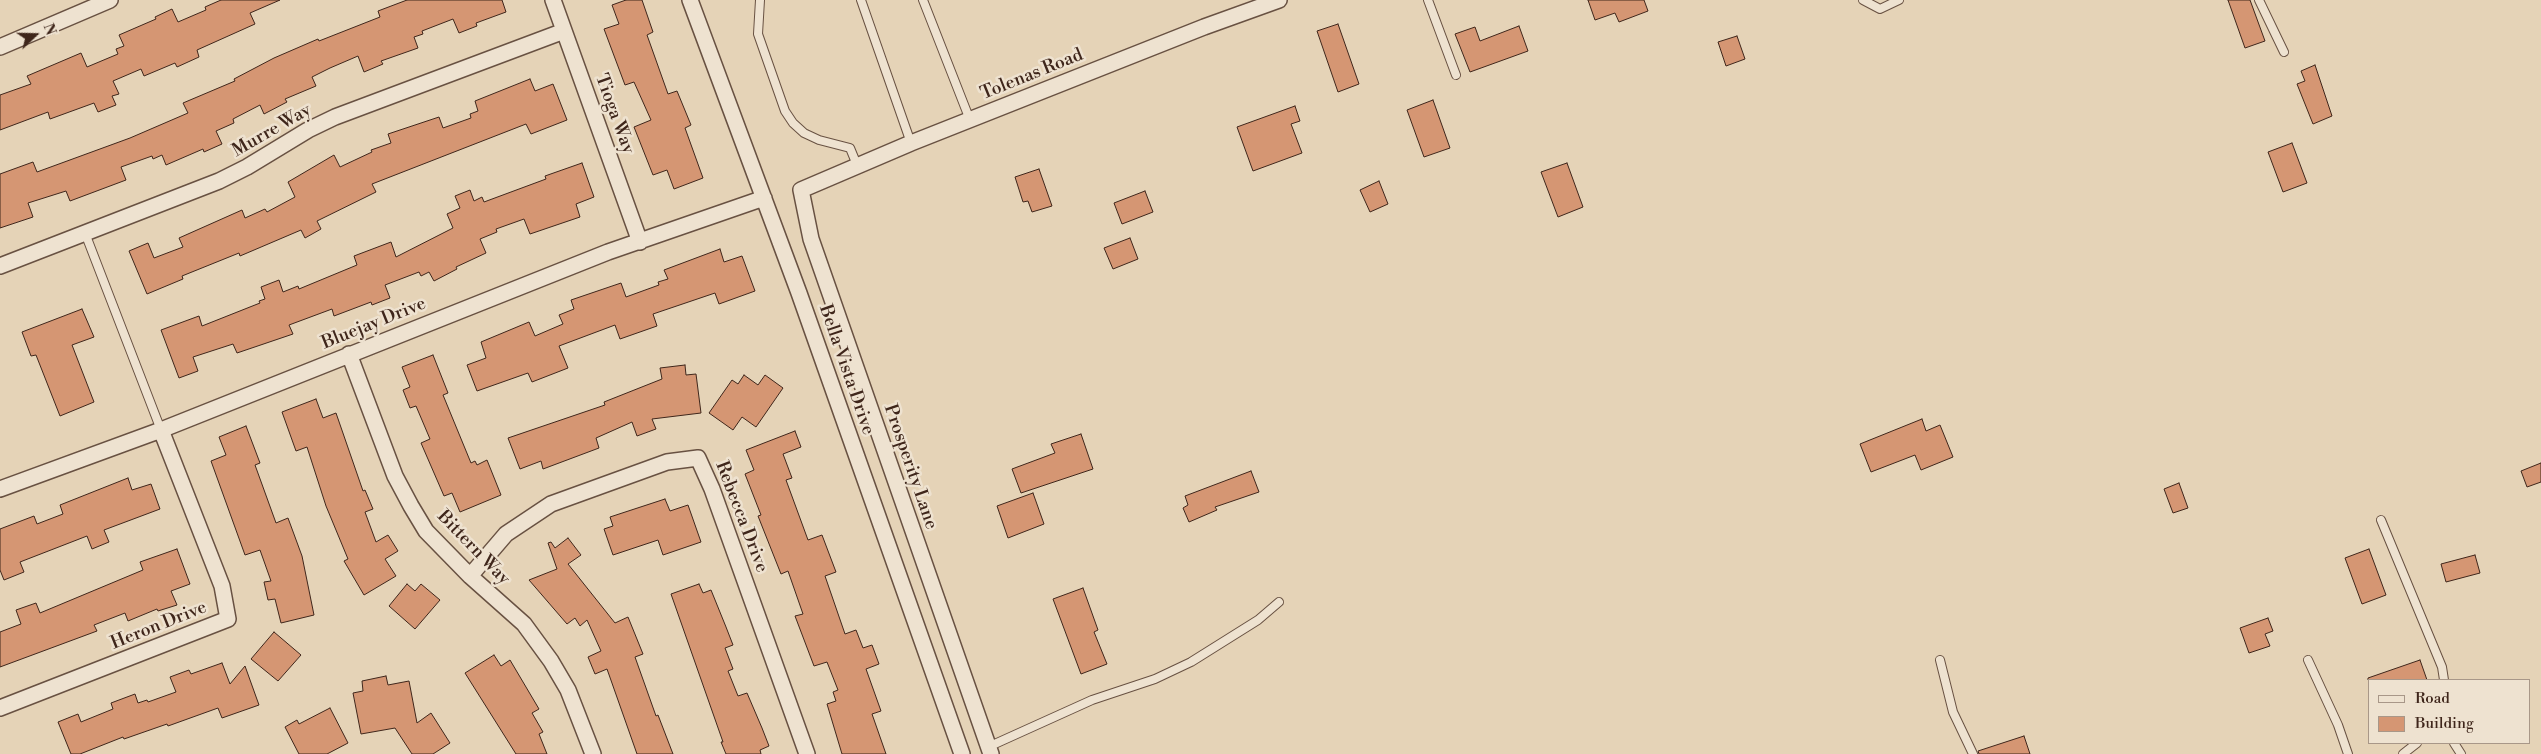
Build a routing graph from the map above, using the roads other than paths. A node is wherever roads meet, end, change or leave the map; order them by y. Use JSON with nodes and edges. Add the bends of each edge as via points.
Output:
{"nodes":[{"id":1,"x":110,"y":0,"type":"edge"},
{"id":2,"x":553,"y":0,"type":"edge"},
{"id":3,"x":690,"y":0,"type":"edge"},
{"id":4,"x":760,"y":0,"type":"edge"},
{"id":5,"x":861,"y":0,"type":"edge"},
{"id":6,"x":923,"y":0,"type":"edge"},
{"id":7,"x":1279,"y":0,"type":"edge"},
{"id":8,"x":1428,"y":0,"type":"edge"},
{"id":9,"x":1863,"y":0,"type":"edge"},
{"id":10,"x":1899,"y":0,"type":"edge"},
{"id":11,"x":2259,"y":0,"type":"edge"},
{"id":12,"x":564,"y":31,"type":"junction"},
{"id":13,"x":0,"y":46,"type":"edge"},
{"id":14,"x":2284,"y":52,"type":"dead end"},
{"id":15,"x":1456,"y":75,"type":"dead end"},
{"id":16,"x":970,"y":120,"type":"junction"},
{"id":17,"x":911,"y":143,"type":"junction"},
{"id":18,"x":857,"y":165,"type":"junction"},
{"id":19,"x":801,"y":190,"type":"joint"},
{"id":20,"x":764,"y":198,"type":"junction"},
{"id":21,"x":86,"y":233,"type":"junction"},
{"id":22,"x":640,"y":242,"type":"junction"},
{"id":23,"x":0,"y":266,"type":"edge"},
{"id":24,"x":349,"y":354,"type":"junction"},
{"id":25,"x":161,"y":430,"type":"junction"},
{"id":26,"x":0,"y":490,"type":"edge"},
{"id":27,"x":2382,"y":520,"type":"dead end"},
{"id":28,"x":470,"y":576,"type":"junction"},
{"id":29,"x":1278,"y":602,"type":"dead end"},
{"id":30,"x":1940,"y":660,"type":"dead end"},
{"id":31,"x":2308,"y":660,"type":"dead end"},
{"id":32,"x":2444,"y":679,"type":"edge"},
{"id":33,"x":0,"y":708,"type":"edge"},
{"id":34,"x":2416,"y":744,"type":"edge"},
{"id":35,"x":989,"y":750,"type":"edge"},
{"id":36,"x":593,"y":754,"type":"edge"},
{"id":37,"x":807,"y":754,"type":"edge"},
{"id":38,"x":962,"y":754,"type":"edge"},
{"id":39,"x":1973,"y":754,"type":"edge"},
{"id":40,"x":2348,"y":754,"type":"edge"},
{"id":41,"x":2402,"y":754,"type":"edge"}],
"edges":[{"from":1,"to":13,"type":"street"},
{"from":2,"to":12,"type":"street","name":"Tioga Way"},
{"from":3,"to":20,"type":"street","name":"Bella Vista Drive"},
{"from":4,"to":18,"type":"lane","via":[[758,34],[793,123],[819,140],[850,148]]},
{"from":5,"to":17,"type":"lane"},
{"from":6,"to":16,"type":"lane"},
{"from":7,"to":16,"type":"street","name":"Tolenas Road"},
{"from":8,"to":15,"type":"lane"},
{"from":9,"to":10,"type":"lane","via":[[1880,9]]},
{"from":11,"to":14,"type":"lane"},
{"from":12,"to":21,"type":"street","name":"Murre Way","via":[[336,117],[219,181]]},
{"from":12,"to":22,"type":"street","name":"Tioga Way"},
{"from":16,"to":17,"type":"street","name":"Tolenas Road"},
{"from":17,"to":18,"type":"street","name":"Tolenas Road"},
{"from":18,"to":19,"type":"street","name":"Tolenas Road"},
{"from":19,"to":35,"type":"street","name":"Prosperity Lane","via":[[811,239]]},
{"from":20,"to":22,"type":"street","name":"Bluejay Drive"},
{"from":20,"to":38,"type":"street","name":"Bella Vista Drive"},
{"from":21,"to":23,"type":"street","name":"Murre Way"},
{"from":21,"to":25,"type":"lane"},
{"from":22,"to":24,"type":"street","name":"Bluejay Drive"},
{"from":24,"to":25,"type":"street","name":"Bluejay Drive"},
{"from":24,"to":28,"type":"street","name":"Bittern Way","via":[[395,476],[411,506],[426,531]]},
{"from":25,"to":26,"type":"street","name":"Bluejay Drive"},
{"from":25,"to":33,"type":"street","name":"Heron Drive","via":[[222,586],[228,619]]},
{"from":27,"to":32,"type":"lane","via":[[2442,667]]},
{"from":28,"to":36,"type":"street","name":"Bittern Way","via":[[524,624],[552,661],[568,690]]},
{"from":28,"to":37,"type":"street","name":"Rebecca Drive","via":[[506,534],[551,504],[667,462],[698,458]]},
{"from":29,"to":35,"type":"lane","via":[[1258,620],[1191,662],[1155,679],[1092,700]]},
{"from":30,"to":39,"type":"lane","via":[[1953,712]]},
{"from":31,"to":40,"type":"lane"},
{"from":34,"to":41,"type":"lane"}]}
